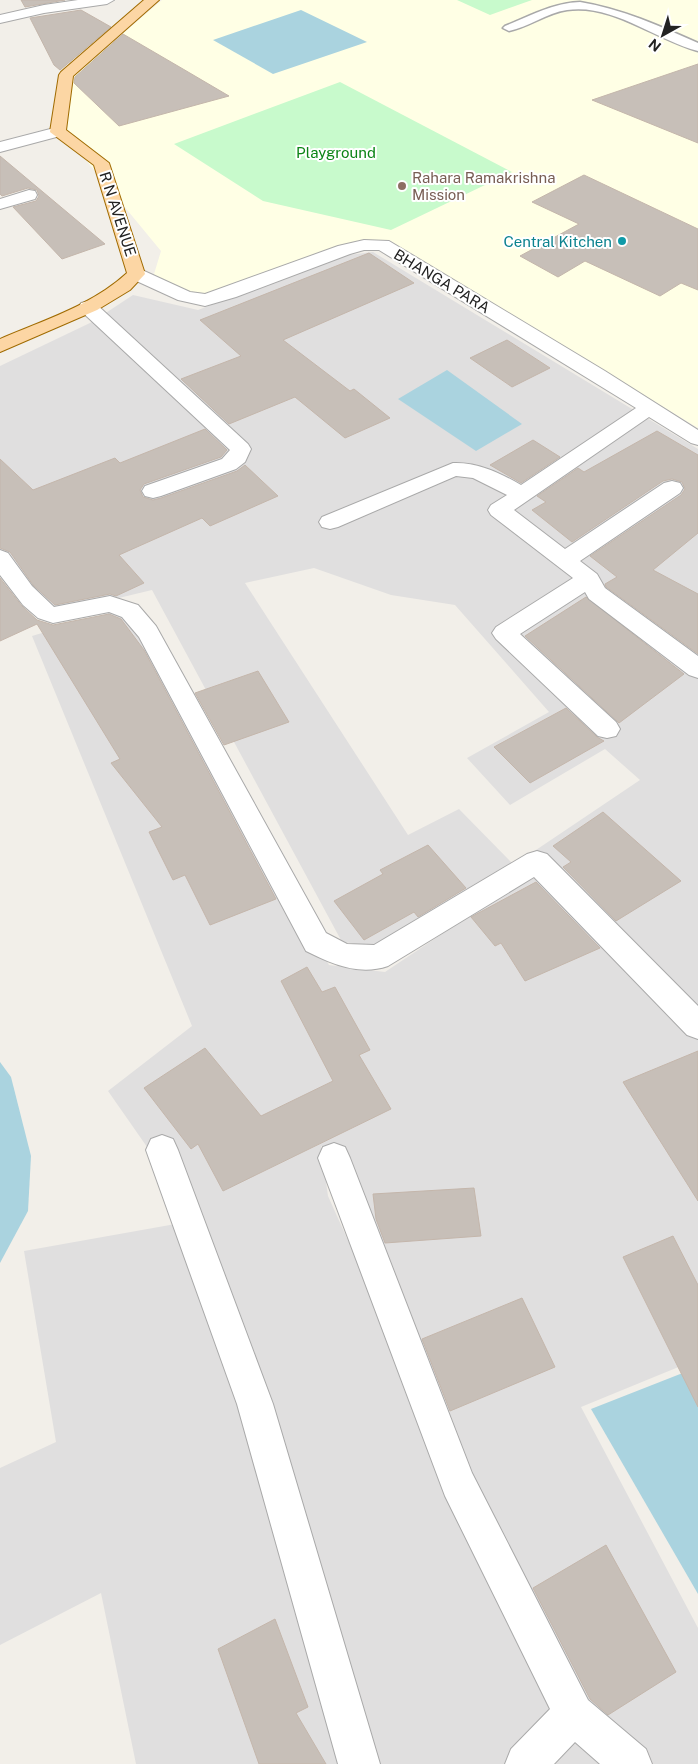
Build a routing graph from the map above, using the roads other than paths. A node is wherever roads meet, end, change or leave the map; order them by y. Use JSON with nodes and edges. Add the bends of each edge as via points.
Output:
{"nodes":[{"id":1,"x":107,"y":0,"type":"edge"},
{"id":2,"x":152,"y":0,"type":"edge"},
{"id":3,"x":77,"y":2,"type":"edge"},
{"id":4,"x":0,"y":18,"type":"edge"},
{"id":5,"x":509,"y":28,"type":"dead end"},
{"id":6,"x":698,"y":46,"type":"edge"},
{"id":7,"x":58,"y":132,"type":"junction"},
{"id":8,"x":0,"y":147,"type":"edge"},
{"id":9,"x":29,"y":195,"type":"dead end"},
{"id":10,"x":0,"y":204,"type":"edge"},
{"id":11,"x":136,"y":274,"type":"junction"},
{"id":12,"x":88,"y":307,"type":"junction"},
{"id":13,"x":0,"y":346,"type":"edge"},
{"id":14,"x":649,"y":408,"type":"junction"},
{"id":15,"x":698,"y":439,"type":"edge"},
{"id":16,"x":672,"y":488,"type":"dead end"},
{"id":17,"x":153,"y":491,"type":"dead end"},
{"id":18,"x":522,"y":494,"type":"junction"},
{"id":19,"x":330,"y":522,"type":"dead end"},
{"id":20,"x":0,"y":558,"type":"edge"},
{"id":21,"x":564,"y":560,"type":"junction"},
{"id":22,"x":589,"y":579,"type":"junction"},
{"id":23,"x":698,"y":669,"type":"edge"},
{"id":24,"x":607,"y":728,"type":"dead end"},
{"id":25,"x":698,"y":1026,"type":"edge"},
{"id":26,"x":162,"y":1150,"type":"dead end"},
{"id":27,"x":334,"y":1158,"type":"dead end"},
{"id":28,"x":574,"y":1714,"type":"junction"},
{"id":29,"x":359,"y":1764,"type":"edge"},
{"id":30,"x":526,"y":1764,"type":"edge"},
{"id":31,"x":631,"y":1764,"type":"edge"}],
"edges":[{"from":1,"to":3,"type":"street"},
{"from":2,"to":7,"type":"main road","via":[[66,75]]},
{"from":3,"to":4,"type":"street"},
{"from":5,"to":6,"type":"lane","via":[[567,6],[585,4]]},
{"from":7,"to":8,"type":"street"},
{"from":7,"to":11,"type":"main road","name":"R N AVENUE","via":[[101,163]]},
{"from":9,"to":10,"type":"street"},
{"from":11,"to":12,"type":"main road","name":"R N AVENUE","via":[[124,287]]},
{"from":11,"to":14,"type":"street","name":"BHANGA PARA","via":[[185,296],[205,300],[344,250],[383,245]]},
{"from":12,"to":13,"type":"main road","name":"R N AVENUE"},
{"from":12,"to":17,"type":"street","via":[[241,449],[238,457],[229,464]]},
{"from":14,"to":15,"type":"street","name":"BHANGA PARA"},
{"from":14,"to":18,"type":"street"},
{"from":16,"to":21,"type":"street"},
{"from":18,"to":19,"type":"street","via":[[478,471],[464,468]]},
{"from":18,"to":21,"type":"street","via":[[499,510]]},
{"from":20,"to":25,"type":"street","via":[[47,614],[110,604],[130,611],[148,632],[316,942],[344,956],[378,957],[537,862]]},
{"from":21,"to":22,"type":"street"},
{"from":22,"to":23,"type":"street","via":[[597,593]]},
{"from":22,"to":24,"type":"street","via":[[504,633]]},
{"from":26,"to":29,"type":"street","via":[[255,1404]]},
{"from":27,"to":28,"type":"street","via":[[458,1483]]},
{"from":28,"to":30,"type":"street"},
{"from":28,"to":31,"type":"street"}]}
